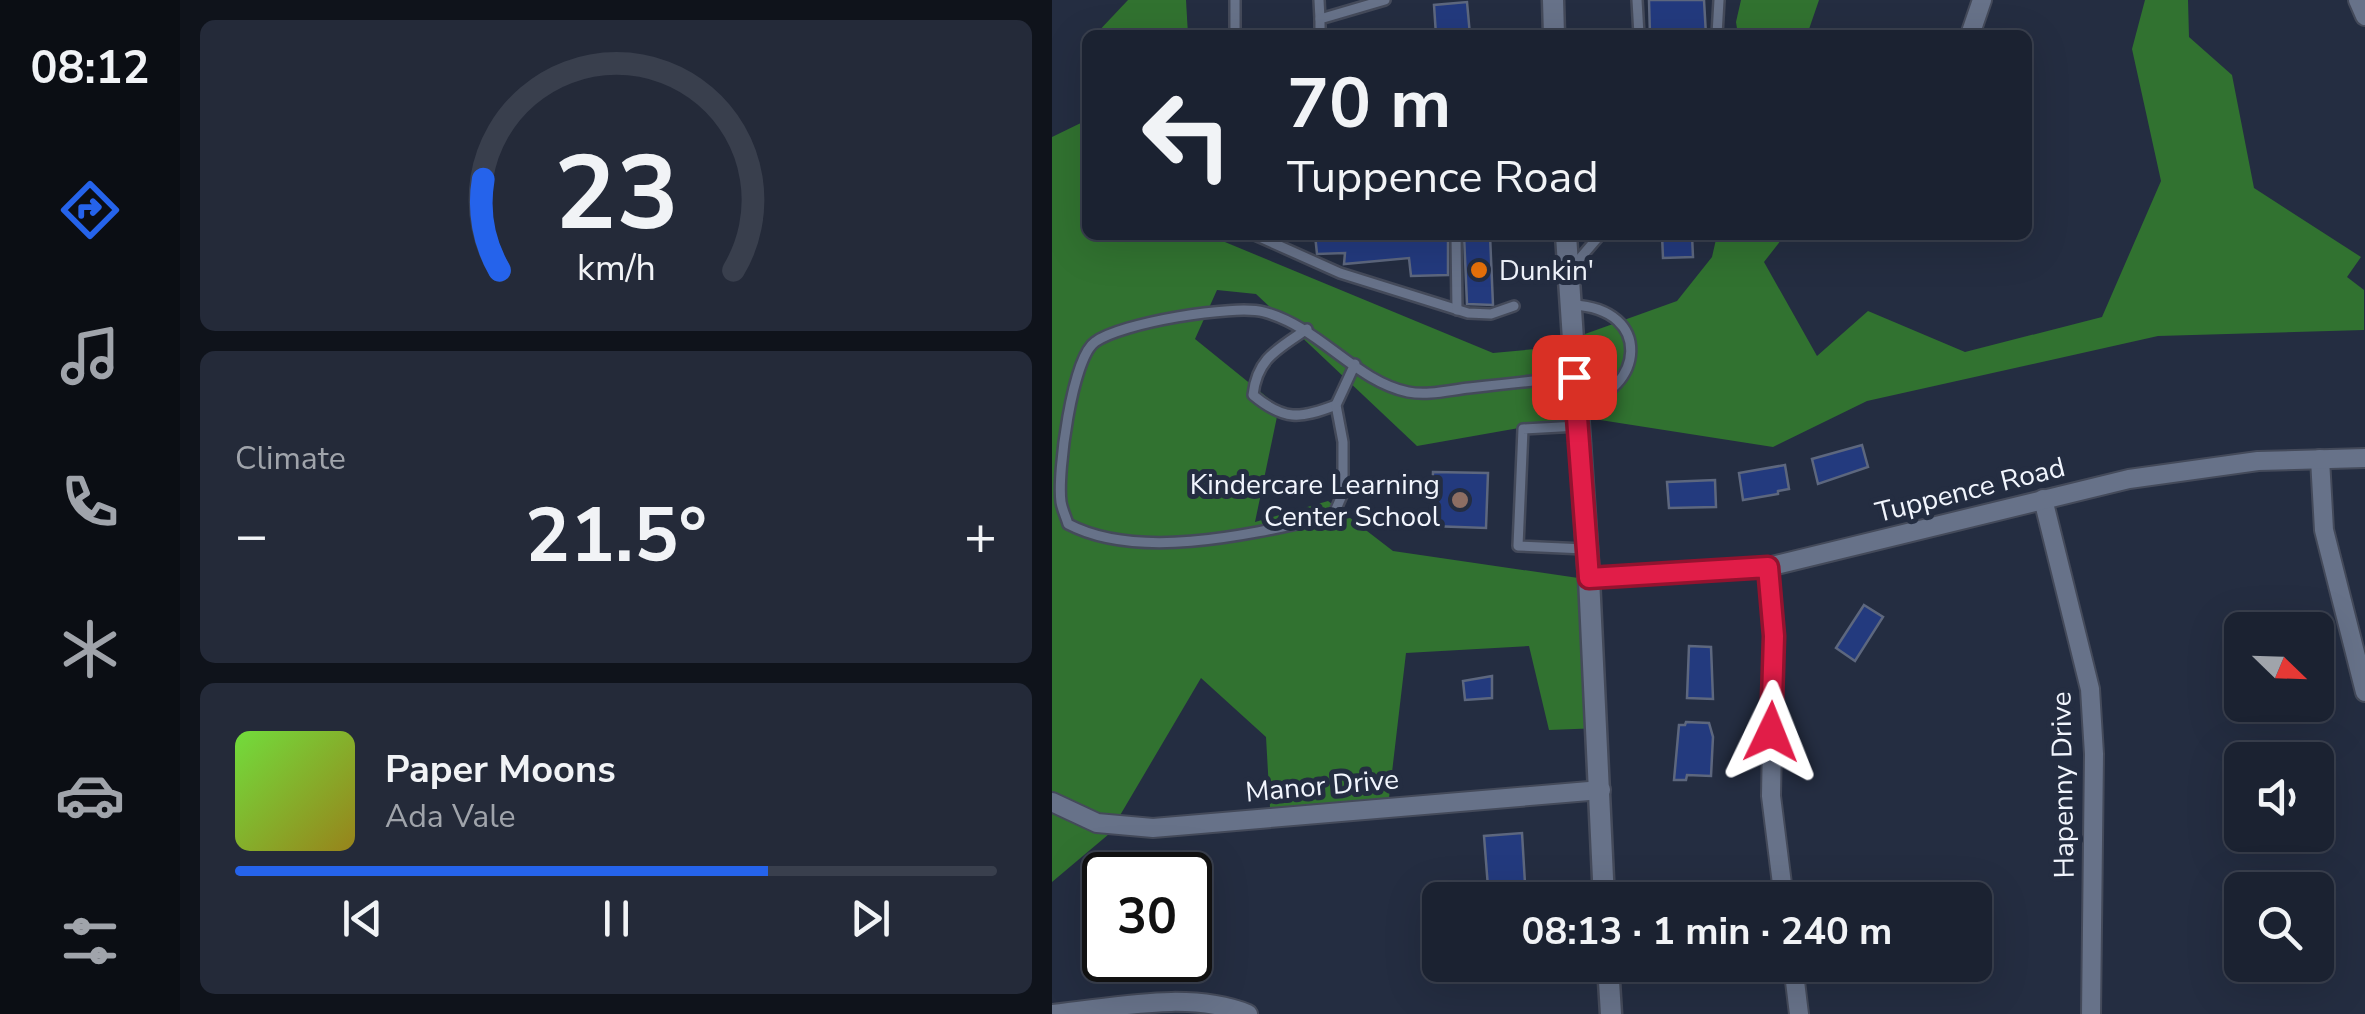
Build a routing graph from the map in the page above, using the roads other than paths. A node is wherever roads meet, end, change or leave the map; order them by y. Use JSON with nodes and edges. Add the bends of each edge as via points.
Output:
{"nodes":[{"id":1,"x":1236,"y":0,"type":"edge"},
{"id":2,"x":1319,"y":0,"type":"edge"},
{"id":3,"x":1385,"y":0,"type":"edge"},
{"id":4,"x":1552,"y":0,"type":"edge"},
{"id":5,"x":1637,"y":0,"type":"edge"},
{"id":6,"x":1719,"y":0,"type":"edge"},
{"id":7,"x":1982,"y":0,"type":"edge"},
{"id":8,"x":2358,"y":0,"type":"edge"},
{"id":9,"x":2364,"y":16,"type":"edge"},
{"id":10,"x":1320,"y":18,"type":"junction"},
{"id":11,"x":1235,"y":30,"type":"edge"},
{"id":12,"x":1320,"y":30,"type":"edge"},
{"id":13,"x":1554,"y":30,"type":"edge"},
{"id":14,"x":1639,"y":30,"type":"edge"},
{"id":15,"x":1717,"y":30,"type":"edge"},
{"id":16,"x":1972,"y":30,"type":"edge"},
{"id":17,"x":1267,"y":240,"type":"edge"},
{"id":18,"x":1456,"y":240,"type":"edge"},
{"id":19,"x":1566,"y":240,"type":"edge"},
{"id":20,"x":1596,"y":240,"type":"edge"},
{"id":21,"x":1568,"y":272,"type":"junction"},
{"id":22,"x":1570,"y":305,"type":"junction"},
{"id":23,"x":1514,"y":306,"type":"dead end"},
{"id":24,"x":1457,"y":310,"type":"junction"},
{"id":25,"x":1306,"y":329,"type":"junction"},
{"id":26,"x":1355,"y":364,"type":"junction"},
{"id":27,"x":1574,"y":377,"type":"junction"},
{"id":28,"x":1576,"y":404,"type":"junction"},
{"id":29,"x":1336,"y":405,"type":"junction"},
{"id":30,"x":1578,"y":426,"type":"junction"},
{"id":31,"x":2320,"y":458,"type":"junction"},
{"id":32,"x":2364,"y":458,"type":"edge"},
{"id":33,"x":2043,"y":499,"type":"junction"},
{"id":34,"x":1585,"y":550,"type":"junction"},
{"id":35,"x":1768,"y":567,"type":"junction"},
{"id":36,"x":1589,"y":578,"type":"junction"},
{"id":37,"x":2364,"y":692,"type":"edge"},
{"id":38,"x":1601,"y":790,"type":"junction"},
{"id":39,"x":1052,"y":802,"type":"edge"},
{"id":40,"x":1604,"y":882,"type":"edge"},
{"id":41,"x":1782,"y":882,"type":"edge"},
{"id":42,"x":1609,"y":982,"type":"edge"},
{"id":43,"x":1794,"y":982,"type":"edge"},
{"id":44,"x":1052,"y":1014,"type":"edge"},
{"id":45,"x":1248,"y":1014,"type":"edge"},
{"id":46,"x":1611,"y":1014,"type":"edge"},
{"id":47,"x":1799,"y":1014,"type":"edge"},
{"id":48,"x":2091,"y":1014,"type":"edge"}],
"edges":[{"from":1,"to":11,"type":"lane"},
{"from":2,"to":10,"type":"lane"},
{"from":3,"to":10,"type":"lane"},
{"from":4,"to":13,"type":"street"},
{"from":5,"to":14,"type":"lane"},
{"from":6,"to":15,"type":"lane"},
{"from":7,"to":16,"type":"street"},
{"from":8,"to":9,"type":"street"},
{"from":10,"to":12,"type":"lane"},
{"from":17,"to":24,"type":"lane"},
{"from":18,"to":24,"type":"lane"},
{"from":19,"to":21,"type":"street"},
{"from":20,"to":21,"type":"lane"},
{"from":21,"to":22,"type":"street"},
{"from":22,"to":27,"type":"street"},
{"from":22,"to":28,"type":"lane","via":[[1606,310],[1628,336],[1618,385]]},
{"from":23,"to":24,"type":"lane","via":[[1482,315]]},
{"from":25,"to":26,"type":"lane"},
{"from":25,"to":29,"type":"lane","via":[[1266,358],[1255,374],[1253,395],[1304,417]]},
{"from":25,"to":29,"type":"lane","via":[[1261,310],[1173,316],[1092,343],[1074,380],[1064,449],[1061,502],[1068,524],[1116,540],[1222,540],[1333,516],[1343,493]]},
{"from":26,"to":27,"type":"lane","via":[[1379,383],[1411,392]]},
{"from":26,"to":29,"type":"lane"},
{"from":27,"to":28,"type":"street"},
{"from":28,"to":30,"type":"street"},
{"from":30,"to":34,"type":"street"},
{"from":30,"to":34,"type":"lane","via":[[1523,428],[1518,546]]},
{"from":31,"to":32,"type":"street","name":"Tuppence Road"},
{"from":31,"to":33,"type":"street","name":"Tuppence Road","via":[[2184,470]]},
{"from":31,"to":37,"type":"street","via":[[2324,530]]},
{"from":33,"to":35,"type":"street","name":"Tuppence Road"},
{"from":33,"to":48,"type":"street","name":"Hapenny Drive","via":[[2090,689]]},
{"from":34,"to":36,"type":"street"},
{"from":35,"to":36,"type":"street","name":"Tuppence Road"},
{"from":35,"to":41,"type":"street","via":[[1772,796]]},
{"from":36,"to":38,"type":"street"},
{"from":38,"to":39,"type":"street","name":"Manor Drive","via":[[1153,828],[1097,824]]},
{"from":38,"to":40,"type":"street"},
{"from":42,"to":46,"type":"street"},
{"from":43,"to":47,"type":"street"},
{"from":44,"to":45,"type":"street","via":[[1194,1002]]}]}
